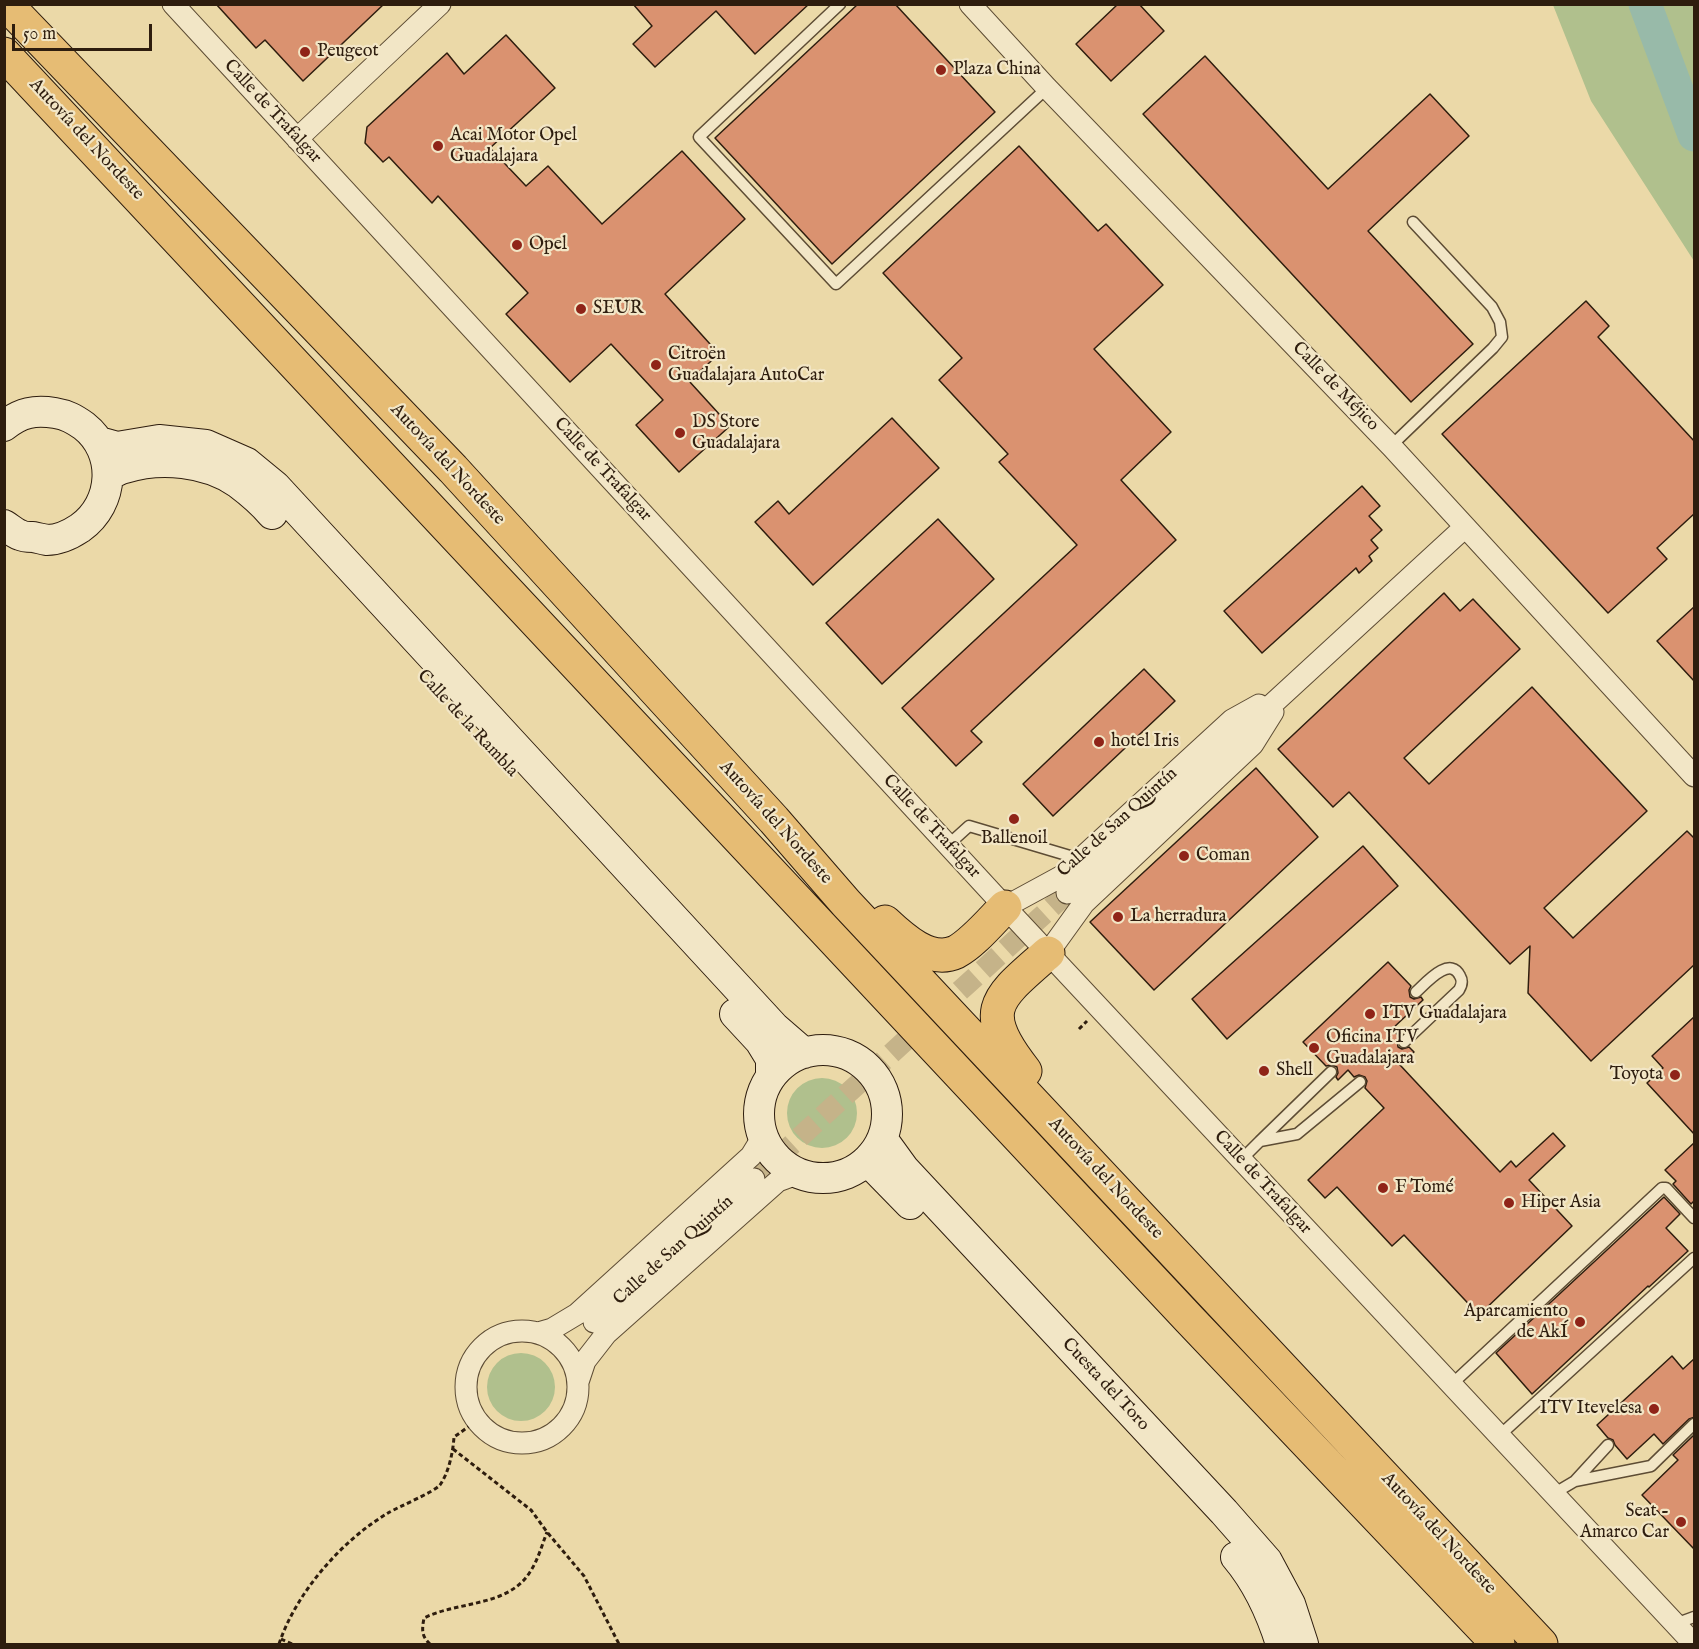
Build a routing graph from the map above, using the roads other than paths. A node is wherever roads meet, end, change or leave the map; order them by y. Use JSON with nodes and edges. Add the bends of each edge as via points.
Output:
{"nodes":[{"id":1,"x":174,"y":4,"type":"edge"},
{"id":2,"x":440,"y":4,"type":"edge"},
{"id":3,"x":840,"y":4,"type":"edge"},
{"id":4,"x":970,"y":4,"type":"edge"},
{"id":5,"x":11,"y":9,"type":"edge"},
{"id":6,"x":4,"y":54,"type":"edge"},
{"id":7,"x":1047,"y":88,"type":"junction"},
{"id":8,"x":297,"y":139,"type":"junction"},
{"id":9,"x":1413,"y":222,"type":"dead end"},
{"id":10,"x":4,"y":426,"type":"edge"},
{"id":11,"x":99,"y":442,"type":"junction"},
{"id":12,"x":1391,"y":446,"type":"junction"},
{"id":13,"x":108,"y":476,"type":"junction"},
{"id":14,"x":4,"y":525,"type":"edge"},
{"id":15,"x":1465,"y":527,"type":"junction"},
{"id":16,"x":1286,"y":691,"type":"junction"},
{"id":17,"x":1695,"y":776,"type":"edge"},
{"id":18,"x":774,"y":820,"type":"junction"},
{"id":19,"x":948,"y":845,"type":"junction"},
{"id":20,"x":1080,"y":859,"type":"junction"},
{"id":21,"x":1067,"y":893,"type":"tunnel mouth"},
{"id":22,"x":1005,"y":907,"type":"junction"},
{"id":23,"x":1048,"y":953,"type":"junction"},
{"id":24,"x":1416,"y":992,"type":"dead end"},
{"id":25,"x":1404,"y":1042,"type":"dead end"},
{"id":26,"x":804,"y":1053,"type":"junction"},
{"id":27,"x":1331,"y":1072,"type":"dead end"},
{"id":28,"x":771,"y":1076,"type":"junction"},
{"id":29,"x":1360,"y":1082,"type":"dead end"},
{"id":30,"x":762,"y":1138,"type":"junction"},
{"id":31,"x":1260,"y":1141,"type":"junction"},
{"id":32,"x":876,"y":1151,"type":"junction"},
{"id":33,"x":1240,"y":1160,"type":"junction"},
{"id":34,"x":797,"y":1174,"type":"junction"},
{"id":35,"x":754,"y":1179,"type":"tunnel mouth"},
{"id":36,"x":1695,"y":1218,"type":"edge"},
{"id":37,"x":1695,"y":1258,"type":"edge"},
{"id":38,"x":594,"y":1322,"type":"junction"},
{"id":39,"x":544,"y":1335,"type":"junction"},
{"id":40,"x":576,"y":1374,"type":"junction"},
{"id":41,"x":1451,"y":1385,"type":"junction"},
{"id":42,"x":1695,"y":1424,"type":"edge"},
{"id":43,"x":1499,"y":1436,"type":"junction"},
{"id":44,"x":1608,"y":1445,"type":"dead end"},
{"id":45,"x":1575,"y":1481,"type":"junction"},
{"id":46,"x":1553,"y":1494,"type":"junction"},
{"id":47,"x":1685,"y":1620,"type":"edge"},
{"id":48,"x":1500,"y":1636,"type":"edge"},
{"id":49,"x":1281,"y":1644,"type":"edge"},
{"id":50,"x":1304,"y":1644,"type":"edge"},
{"id":51,"x":1541,"y":1644,"type":"edge"},
{"id":52,"x":1695,"y":1644,"type":"edge"}],
"edges":[{"from":1,"to":8,"type":"street","name":"Calle de Trafalgar"},
{"from":2,"to":8,"type":"street"},
{"from":3,"to":7,"type":"lane","via":[[699,137],[836,284]]},
{"from":4,"to":7,"type":"street","name":"Calle de Méjico"},
{"from":5,"to":18,"type":"highway","name":"Autovía del Nordeste","via":[[453,469]]},
{"from":6,"to":48,"type":"highway","name":"Autovía del Nordeste","via":[[1165,1294]]},
{"from":7,"to":12,"type":"street","name":"Calle de Méjico"},
{"from":8,"to":19,"type":"street","name":"Calle de Trafalgar"},
{"from":9,"to":12,"type":"lane","via":[[1492,307],[1502,337]]},
{"from":10,"to":11,"type":"street","via":[[15,417],[39,411],[65,414],[93,433]]},
{"from":11,"to":13,"type":"street"},
{"from":11,"to":26,"type":"street","via":[[117,447],[159,440],[206,445],[247,463],[275,486],[774,1027]]},
{"from":12,"to":15,"type":"street","name":"Calle de Méjico"},
{"from":13,"to":14,"type":"street","via":[[98,510],[71,534],[49,540],[19,535]]},
{"from":13,"to":28,"type":"street","name":"Calle de la Rambla","via":[[123,468],[159,462],[201,466],[236,481],[261,502],[760,1041],[771,1059]]},
{"from":15,"to":16,"type":"street","name":"Calle de San Quintín"},
{"from":15,"to":17,"type":"street","name":"Calle de Méjico"},
{"from":16,"to":20,"type":"street","name":"Calle de San Quintín","via":[[1232,720]]},
{"from":16,"to":21,"type":"street","name":"Calle de San Quintín"},
{"from":16,"to":23,"type":"street","name":"Calle de San Quintín","via":[[1253,744],[1084,903]]},
{"from":18,"to":22,"type":"highway","via":[[895,932],[931,953],[953,953],[964,947]]},
{"from":18,"to":48,"type":"highway","name":"Autovía del Nordeste"},
{"from":19,"to":20,"type":"lane","via":[[969,826]]},
{"from":19,"to":22,"type":"street","name":"Calle de Trafalgar"},
{"from":20,"to":22,"type":"street","name":"Calle de San Quintín","via":[[1062,876]]},
{"from":22,"to":23,"type":"street","name":"Calle de Trafalgar"},
{"from":23,"to":33,"type":"street","name":"Calle de Trafalgar"},
{"from":23,"to":48,"type":"highway","via":[[1011,985],[997,1010],[1004,1041],[1015,1058],[1072,1124],[1422,1496]]},
{"from":24,"to":25,"type":"lane","via":[[1443,969],[1455,969],[1462,979],[1459,990]]},
{"from":26,"to":28,"type":"street","via":[[785,1062]]},
{"from":26,"to":32,"type":"street","via":[[845,1053],[878,1079],[888,1119]]},
{"from":27,"to":31,"type":"lane"},
{"from":28,"to":30,"type":"street","via":[[761,1095],[758,1116]]},
{"from":29,"to":31,"type":"lane","via":[[1297,1134]]},
{"from":30,"to":34,"type":"street","via":[[776,1159]]},
{"from":30,"to":39,"type":"street","via":[[751,1156],[577,1314]]},
{"from":31,"to":33,"type":"lane"},
{"from":32,"to":34,"type":"street","via":[[847,1175],[822,1180]]},
{"from":32,"to":49,"type":"street","via":[[890,1182],[1250,1573],[1271,1613]]},
{"from":32,"to":50,"type":"street","name":"Cuesta del Toro","via":[[904,1169],[1267,1561],[1290,1604]]},
{"from":33,"to":41,"type":"street","name":"Calle de Trafalgar"},
{"from":34,"to":40,"type":"street","via":[[778,1181],[606,1334]]},
{"from":35,"to":38,"type":"street","name":"Calle de San Quintín"},
{"from":36,"to":41,"type":"lane","via":[[1662,1188]]},
{"from":37,"to":43,"type":"lane"},
{"from":38,"to":39,"type":"street","name":"Calle de San Quintín","via":[[574,1333]]},
{"from":38,"to":40,"type":"street","name":"Calle de San Quintín","via":[[577,1350]]},
{"from":39,"to":40,"type":"street","via":[[560,1346]]},
{"from":39,"to":40,"type":"street","via":[[520,1331],[502,1335],[475,1356],[466,1390],[478,1420],[509,1442],[544,1439],[559,1430],[570,1416],[577,1400]]},
{"from":41,"to":43,"type":"street","name":"Calle de Trafalgar"},
{"from":42,"to":45,"type":"lane","via":[[1651,1466]]},
{"from":43,"to":46,"type":"street","name":"Calle de Trafalgar"},
{"from":44,"to":45,"type":"lane"},
{"from":45,"to":46,"type":"lane"},
{"from":46,"to":47,"type":"street","name":"Calle de Trafalgar"},
{"from":47,"to":52,"type":"street","name":"Calle de Trafalgar"},
{"from":48,"to":51,"type":"highway","name":"Autovía del Nordeste"}]}
